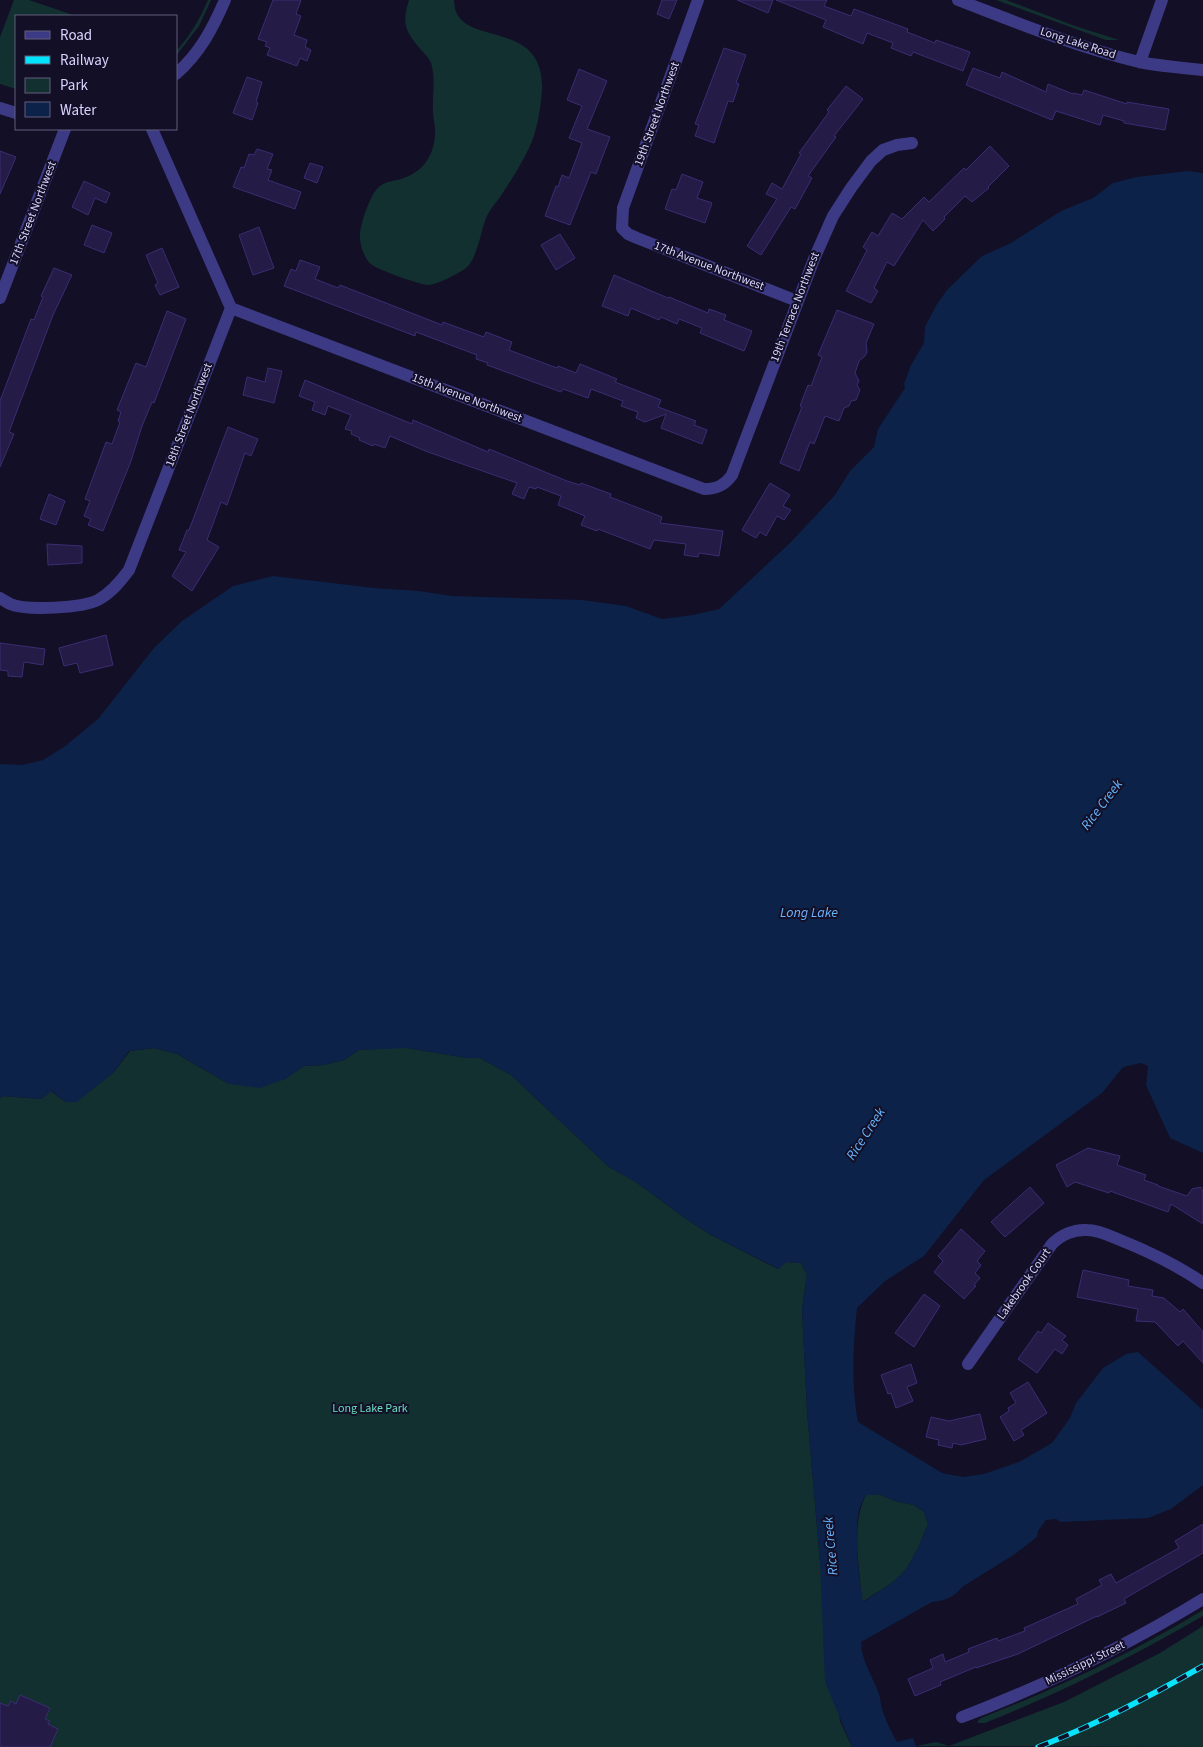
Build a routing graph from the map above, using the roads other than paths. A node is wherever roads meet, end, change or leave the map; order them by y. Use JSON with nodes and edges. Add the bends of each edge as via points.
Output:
{"nodes":[{"id":1,"x":225,"y":0,"type":"edge"},
{"id":2,"x":698,"y":0,"type":"edge"},
{"id":3,"x":958,"y":0,"type":"edge"},
{"id":4,"x":1162,"y":0,"type":"edge"},
{"id":5,"x":1140,"y":62,"type":"junction"},
{"id":6,"x":1203,"y":70,"type":"edge"},
{"id":7,"x":178,"y":72,"type":"edge"},
{"id":8,"x":0,"y":108,"type":"edge"},
{"id":9,"x":15,"y":113,"type":"edge"},
{"id":10,"x":65,"y":130,"type":"edge"},
{"id":11,"x":152,"y":130,"type":"edge"},
{"id":12,"x":912,"y":143,"type":"dead end"},
{"id":13,"x":622,"y":228,"type":"joint"},
{"id":14,"x":0,"y":298,"type":"edge"},
{"id":15,"x":797,"y":301,"type":"junction"},
{"id":16,"x":231,"y":308,"type":"junction"},
{"id":17,"x":704,"y":489,"type":"joint"},
{"id":18,"x":0,"y":598,"type":"edge"},
{"id":19,"x":1203,"y":1283,"type":"edge"},
{"id":20,"x":968,"y":1364,"type":"dead end"},
{"id":21,"x":1203,"y":1599,"type":"edge"},
{"id":22,"x":962,"y":1717,"type":"dead end"}],
"edges":[{"from":1,"to":7,"type":"street","via":[[199,51]]},
{"from":2,"to":13,"type":"street","name":"19th Street Northwest","via":[[623,208]]},
{"from":3,"to":5,"type":"street","name":"Long Lake Road","via":[[1073,44]]},
{"from":4,"to":5,"type":"street"},
{"from":5,"to":6,"type":"street","name":"Long Lake Road"},
{"from":8,"to":9,"type":"street"},
{"from":10,"to":14,"type":"street","name":"17th Street Northwest"},
{"from":11,"to":16,"type":"street"},
{"from":12,"to":15,"type":"street","name":"19th Terrace Northwest","via":[[897,144],[883,150],[851,188],[819,245]]},
{"from":13,"to":15,"type":"street","name":"17th Avenue Northwest","via":[[637,238]]},
{"from":15,"to":17,"type":"street","name":"19th Terrace Northwest","via":[[732,475],[718,488]]},
{"from":16,"to":17,"type":"street","name":"15th Avenue Northwest"},
{"from":16,"to":18,"type":"street","name":"18th Street Northwest","via":[[129,570],[122,580],[112,591],[84,605],[28,607]]},
{"from":19,"to":20,"type":"street","name":"Lakebrook Court","via":[[1150,1252],[1096,1231],[1085,1229],[1065,1234],[1052,1244]]},
{"from":21,"to":22,"type":"street","name":"Mississippi Street","via":[[1067,1673]]}]}
